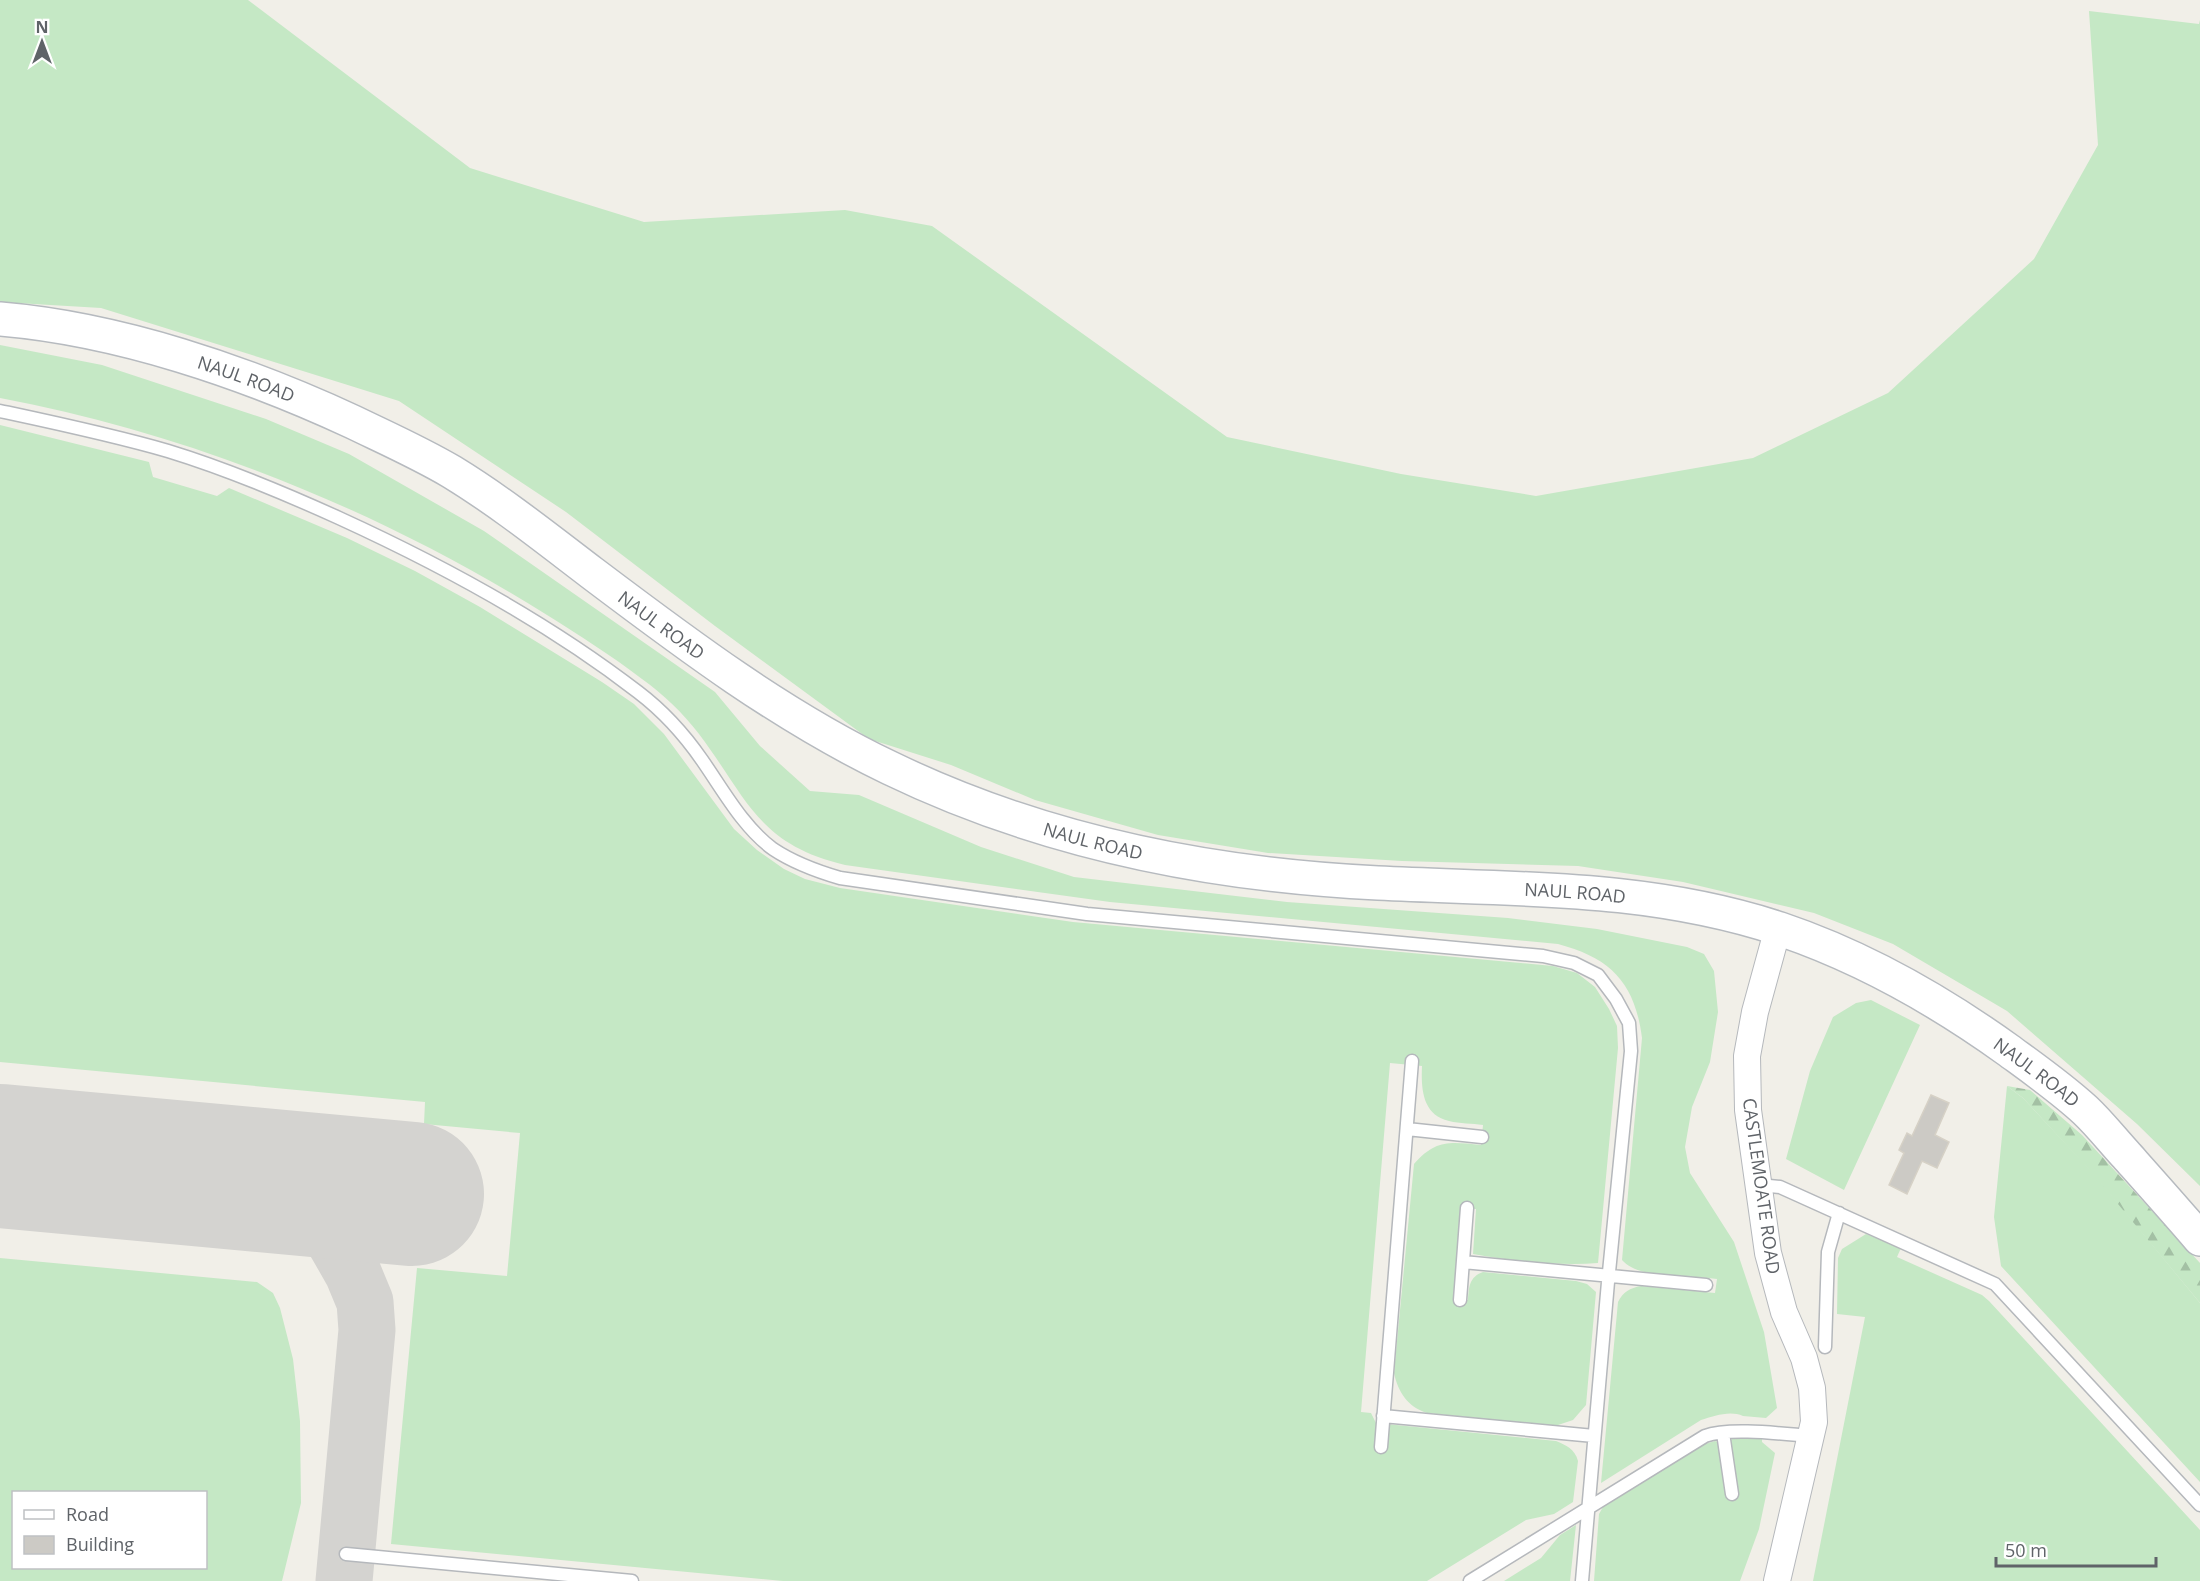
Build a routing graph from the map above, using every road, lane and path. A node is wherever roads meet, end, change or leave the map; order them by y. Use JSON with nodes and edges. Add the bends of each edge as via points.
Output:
{"nodes":[{"id":1,"x":0,"y":319,"type":"edge"},
{"id":2,"x":0,"y":411,"type":"edge"},
{"id":3,"x":1778,"y":928,"type":"junction"},
{"id":4,"x":1412,"y":1061,"type":"dead end"},
{"id":5,"x":1407,"y":1129,"type":"junction"},
{"id":6,"x":1482,"y":1137,"type":"dead end"},
{"id":7,"x":1759,"y":1185,"type":"junction"},
{"id":8,"x":1467,"y":1208,"type":"dead end"},
{"id":9,"x":1839,"y":1213,"type":"junction"},
{"id":10,"x":2200,"y":1239,"type":"edge"},
{"id":11,"x":1463,"y":1262,"type":"junction"},
{"id":12,"x":1608,"y":1276,"type":"junction"},
{"id":13,"x":1706,"y":1285,"type":"dead end"},
{"id":14,"x":1460,"y":1300,"type":"dead end"},
{"id":15,"x":1825,"y":1347,"type":"dead end"},
{"id":16,"x":1383,"y":1416,"type":"junction"},
{"id":17,"x":1723,"y":1433,"type":"junction"},
{"id":18,"x":1594,"y":1436,"type":"junction"},
{"id":19,"x":1810,"y":1436,"type":"junction"},
{"id":20,"x":1381,"y":1447,"type":"dead end"},
{"id":21,"x":1732,"y":1494,"type":"dead end"},
{"id":22,"x":2200,"y":1504,"type":"edge"},
{"id":23,"x":1588,"y":1509,"type":"junction"},
{"id":24,"x":346,"y":1554,"type":"dead end"},
{"id":25,"x":632,"y":1581,"type":"edge"},
{"id":26,"x":1470,"y":1581,"type":"edge"},
{"id":27,"x":1582,"y":1581,"type":"edge"},
{"id":28,"x":1777,"y":1581,"type":"edge"}],
"edges":[{"from":1,"to":3,"type":"street","name":"NAUL ROAD","via":[[172,353],[257,381],[398,443],[490,498],[658,623],[814,728],[956,798],[1042,827],[1140,852],[1251,872],[1373,883],[1604,892],[1679,903]]},
{"from":2,"to":12,"type":"lane","via":[[170,452],[277,490],[414,552],[498,598],[647,698],[675,725],[748,824],[771,848],[804,867],[840,878],[1087,914],[1543,956],[1574,963],[1598,975],[1629,1023],[1631,1051]]},
{"from":3,"to":7,"type":"street","name":"CASTLEMOATE ROAD","via":[[1747,1056],[1748,1110]]},
{"from":3,"to":10,"type":"street","name":"NAUL ROAD","via":[[1875,967],[1920,991],[2032,1067],[2088,1112]]},
{"from":4,"to":5,"type":"lane"},
{"from":5,"to":6,"type":"lane"},
{"from":5,"to":16,"type":"lane"},
{"from":7,"to":9,"type":"lane","via":[[1780,1187]]},
{"from":7,"to":19,"type":"street","name":"CASTLEMOATE ROAD","via":[[1768,1253],[1784,1312],[1812,1388],[1814,1422]]},
{"from":8,"to":11,"type":"lane"},
{"from":9,"to":15,"type":"lane","via":[[1828,1252]]},
{"from":9,"to":22,"type":"lane","via":[[1995,1284]]},
{"from":11,"to":12,"type":"lane"},
{"from":11,"to":14,"type":"lane"},
{"from":12,"to":13,"type":"lane"},
{"from":12,"to":18,"type":"lane"},
{"from":16,"to":18,"type":"lane"},
{"from":16,"to":20,"type":"lane"},
{"from":17,"to":19,"type":"lane"},
{"from":17,"to":21,"type":"lane"},
{"from":17,"to":23,"type":"lane","via":[[1705,1436]]},
{"from":18,"to":23,"type":"lane"},
{"from":19,"to":28,"type":"street","name":"CASTLEMOATE ROAD"},
{"from":23,"to":26,"type":"lane"},
{"from":23,"to":27,"type":"lane"},
{"from":24,"to":25,"type":"lane"}]}
